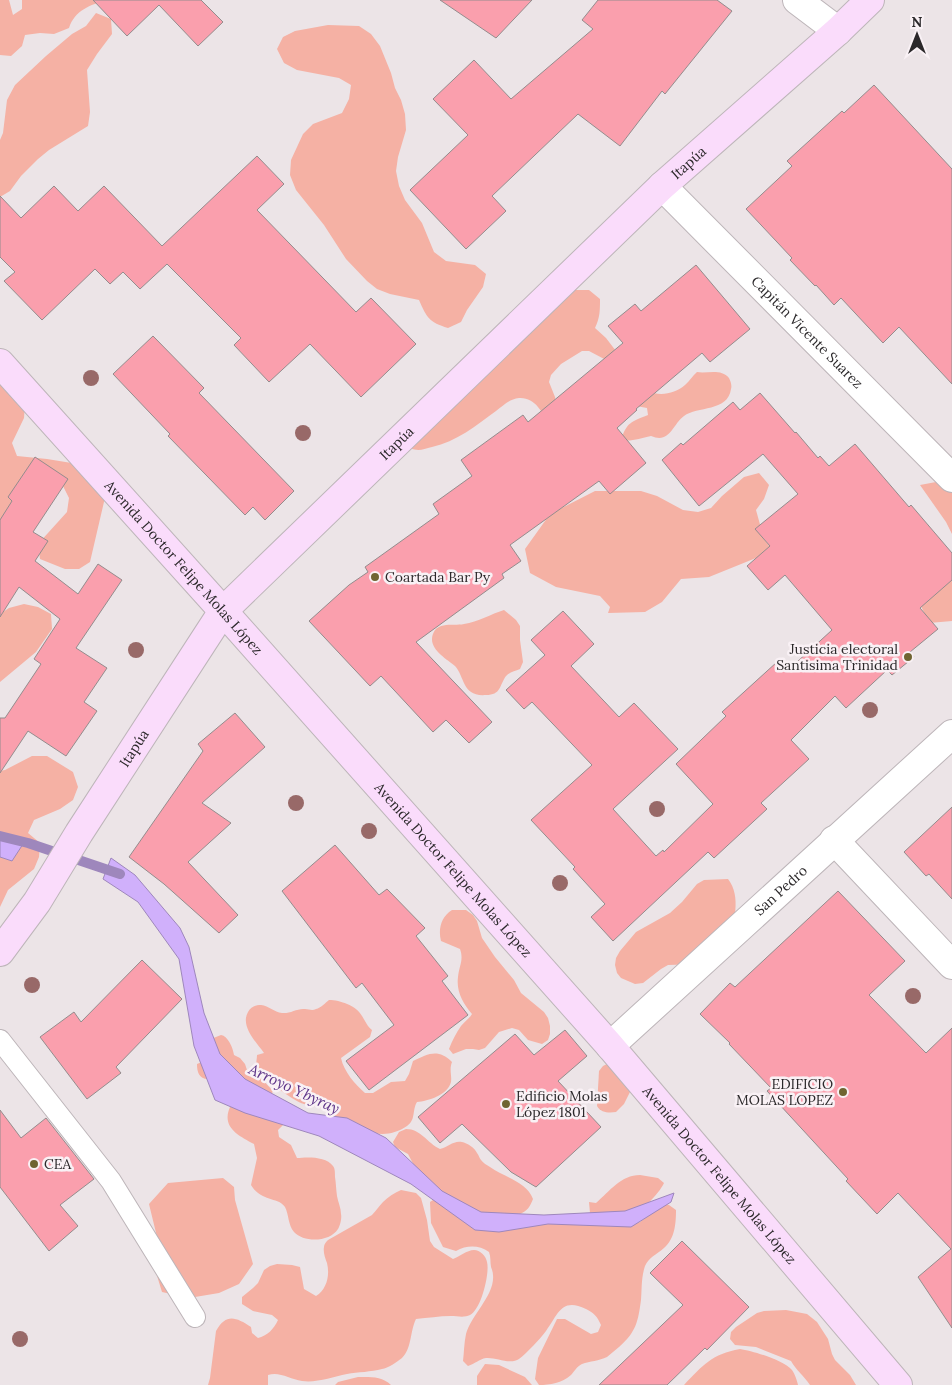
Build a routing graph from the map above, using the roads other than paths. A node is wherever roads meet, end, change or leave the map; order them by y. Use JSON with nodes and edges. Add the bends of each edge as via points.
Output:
{"nodes":[{"id":1,"x":797,"y":0,"type":"edge"},
{"id":2,"x":870,"y":0,"type":"edge"},
{"id":3,"x":838,"y":30,"type":"junction"},
{"id":4,"x":662,"y":186,"type":"junction"},
{"id":5,"x":0,"y":363,"type":"edge"},
{"id":6,"x":952,"y":478,"type":"edge"},
{"id":7,"x":223,"y":610,"type":"junction"},
{"id":8,"x":952,"y":734,"type":"edge"},
{"id":9,"x":834,"y":840,"type":"junction"},
{"id":10,"x":0,"y":952,"type":"edge"},
{"id":11,"x":952,"y":965,"type":"edge"},
{"id":12,"x":0,"y":1040,"type":"edge"},
{"id":13,"x":610,"y":1046,"type":"junction"},
{"id":14,"x":195,"y":1317,"type":"dead end"},
{"id":15,"x":898,"y":1385,"type":"edge"}],
"edges":[{"from":1,"to":3,"type":"street"},
{"from":2,"to":3,"type":"main road","name":"Itapúa"},
{"from":3,"to":4,"type":"main road","name":"Itapúa"},
{"from":4,"to":6,"type":"street","name":"Capitán Vicente Suarez"},
{"from":4,"to":7,"type":"main road","name":"Itapúa"},
{"from":5,"to":7,"type":"main road","name":"Avenida Doctor Felipe Molas López"},
{"from":7,"to":10,"type":"main road","name":"Itapúa","via":[[37,902]]},
{"from":7,"to":13,"type":"main road","name":"Avenida Doctor Felipe Molas López"},
{"from":8,"to":9,"type":"street","name":"San Pedro"},
{"from":9,"to":11,"type":"street"},
{"from":9,"to":13,"type":"street","name":"San Pedro"},
{"from":12,"to":14,"type":"lane","via":[[111,1182]]},
{"from":13,"to":15,"type":"main road","name":"Avenida Doctor Felipe Molas López"}]}
